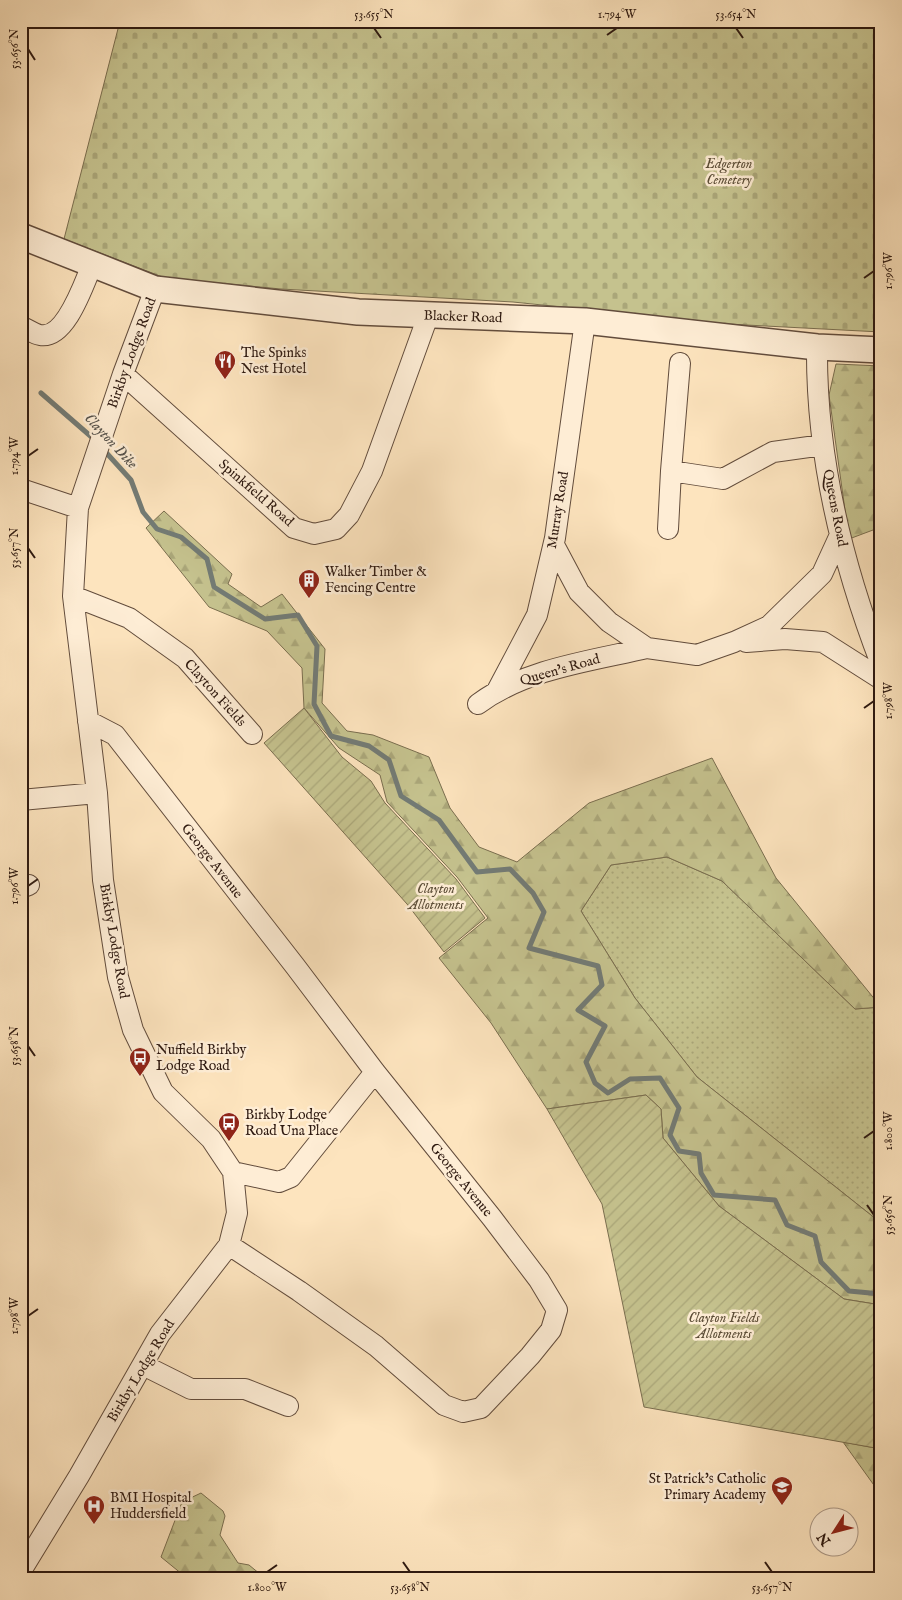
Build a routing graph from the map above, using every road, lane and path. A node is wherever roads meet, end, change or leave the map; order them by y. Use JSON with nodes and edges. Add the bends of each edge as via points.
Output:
{"nodes":[{"id":1,"x":21,"y":236,"type":"edge"},
{"id":2,"x":92,"y":265,"type":"junction"},
{"id":3,"x":155,"y":289,"type":"junction"},
{"id":4,"x":428,"y":316,"type":"junction"},
{"id":5,"x":586,"y":321,"type":"junction"},
{"id":6,"x":22,"y":327,"type":"edge"},
{"id":7,"x":817,"y":347,"type":"junction"},
{"id":8,"x":881,"y":350,"type":"edge"},
{"id":9,"x":680,"y":363,"type":"dead end"},
{"id":10,"x":122,"y":374,"type":"junction"},
{"id":11,"x":823,"y":445,"type":"junction"},
{"id":12,"x":671,"y":471,"type":"junction"},
{"id":13,"x":21,"y":489,"type":"edge"},
{"id":14,"x":78,"y":508,"type":"junction"},
{"id":15,"x":668,"y":529,"type":"dead end"},
{"id":16,"x":839,"y":538,"type":"junction"},
{"id":17,"x":554,"y":544,"type":"junction"},
{"id":18,"x":73,"y":596,"type":"junction"},
{"id":19,"x":734,"y":642,"type":"junction"},
{"id":20,"x":647,"y":648,"type":"junction"},
{"id":21,"x":881,"y":664,"type":"edge"},
{"id":22,"x":881,"y":679,"type":"edge"},
{"id":23,"x":498,"y":689,"type":"junction"},
{"id":24,"x":478,"y":704,"type":"dead end"},
{"id":25,"x":88,"y":721,"type":"junction"},
{"id":26,"x":252,"y":734,"type":"dead end"},
{"id":27,"x":97,"y":793,"type":"junction"},
{"id":28,"x":21,"y":800,"type":"edge"},
{"id":29,"x":374,"y":1072,"type":"junction"},
{"id":30,"x":233,"y":1172,"type":"junction"},
{"id":31,"x":229,"y":1245,"type":"junction"},
{"id":32,"x":143,"y":1365,"type":"junction"},
{"id":33,"x":288,"y":1406,"type":"dead end"},
{"id":34,"x":21,"y":1571,"type":"edge"}],
"edges":[{"from":1,"to":2,"type":"street","name":"Blacker Road"},
{"from":2,"to":3,"type":"street","name":"Blacker Road"},
{"from":2,"to":6,"type":"street","via":[[64,324],[46,335]]},
{"from":3,"to":4,"type":"street","name":"Blacker Road","via":[[316,308]]},
{"from":3,"to":10,"type":"street","name":"Birkby Lodge Road"},
{"from":4,"to":5,"type":"street","name":"Blacker Road"},
{"from":4,"to":10,"type":"street","name":"Spinkfield Road","via":[[372,471],[354,506],[336,529],[314,534],[294,528]]},
{"from":5,"to":7,"type":"street","name":"Blacker Road"},
{"from":5,"to":17,"type":"street","name":"Murray Road"},
{"from":7,"to":8,"type":"street","name":"Blacker Road"},
{"from":7,"to":11,"type":"street","name":"Queens Road","via":[[817,390]]},
{"from":9,"to":12,"type":"street"},
{"from":10,"to":14,"type":"street","name":"Birkby Lodge Road"},
{"from":11,"to":12,"type":"street","via":[[773,452],[723,479]]},
{"from":11,"to":16,"type":"street","name":"Queens Road"},
{"from":12,"to":15,"type":"street"},
{"from":13,"to":14,"type":"street"},
{"from":14,"to":18,"type":"street","name":"Birkby Lodge Road"},
{"from":16,"to":19,"type":"street","via":[[822,574],[794,604],[768,626]]},
{"from":16,"to":21,"type":"street","name":"Queens Road"},
{"from":17,"to":20,"type":"street","via":[[579,592],[609,622]]},
{"from":17,"to":23,"type":"street","name":"Murray Road","via":[[537,615]]},
{"from":18,"to":25,"type":"street","name":"Birkby Lodge Road"},
{"from":18,"to":26,"type":"street","name":"Clayton Fields","via":[[129,618],[185,658]]},
{"from":19,"to":20,"type":"street","via":[[697,655]]},
{"from":19,"to":22,"type":"street","via":[[785,639],[823,642]]},
{"from":20,"to":23,"type":"street","name":"Queen's Road","via":[[558,668]]},
{"from":23,"to":24,"type":"street","name":"Queen's Road"},
{"from":25,"to":27,"type":"street","name":"Birkby Lodge Road"},
{"from":25,"to":29,"type":"street","name":"George Avenue","via":[[115,735]]},
{"from":27,"to":28,"type":"street"},
{"from":27,"to":30,"type":"street","name":"Birkby Lodge Road","via":[[103,880],[118,977],[133,1030],[163,1092],[211,1139]]},
{"from":29,"to":30,"type":"street","via":[[290,1177],[279,1182]]},
{"from":29,"to":31,"type":"street","name":"George Avenue","via":[[539,1280],[557,1310],[552,1330],[481,1408],[463,1412],[444,1405],[376,1346]]},
{"from":30,"to":31,"type":"street","name":"Birkby Lodge Road","via":[[237,1213]]},
{"from":31,"to":32,"type":"street","name":"Birkby Lodge Road","via":[[160,1334]]},
{"from":32,"to":33,"type":"street","via":[[191,1389],[245,1389]]},
{"from":32,"to":34,"type":"street","name":"Birkby Lodge Road"}]}
